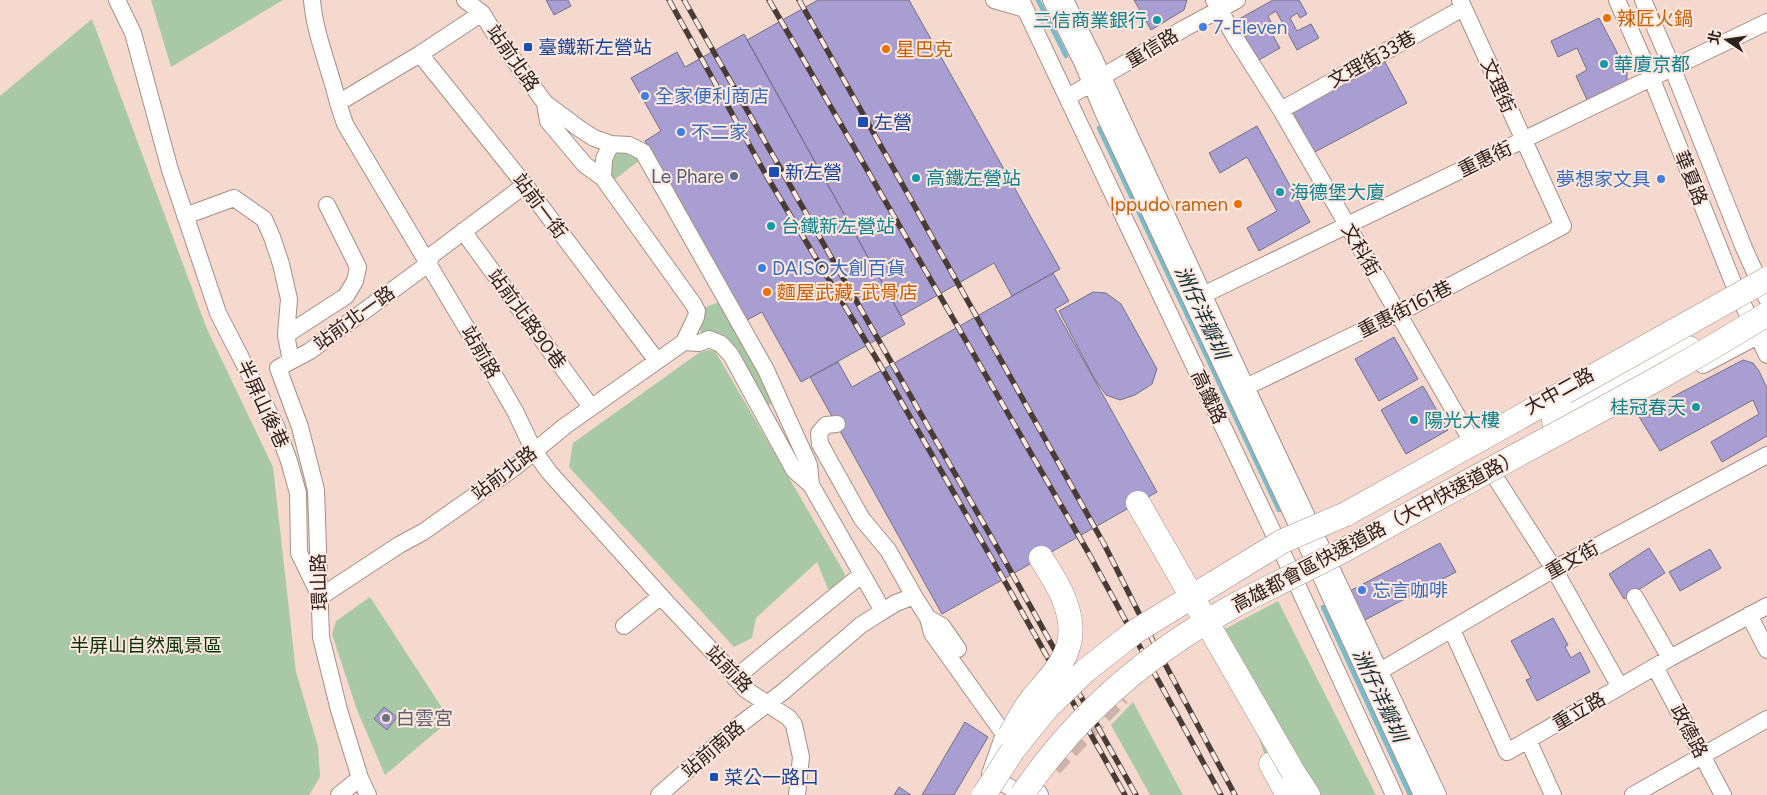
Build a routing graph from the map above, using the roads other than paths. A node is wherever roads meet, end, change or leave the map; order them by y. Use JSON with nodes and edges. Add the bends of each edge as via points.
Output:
{"nodes":[{"id":1,"x":117,"y":0,"type":"edge"},
{"id":2,"x":312,"y":0,"type":"edge"},
{"id":3,"x":465,"y":0,"type":"edge"},
{"id":4,"x":994,"y":0,"type":"edge"},
{"id":5,"x":1051,"y":0,"type":"edge"},
{"id":6,"x":1066,"y":0,"type":"edge"},
{"id":7,"x":1237,"y":0,"type":"edge"},
{"id":8,"x":1617,"y":0,"type":"edge"},
{"id":9,"x":1643,"y":0,"type":"edge"},
{"id":10,"x":1462,"y":4,"type":"edge"},
{"id":11,"x":1023,"y":5,"type":"edge"},
{"id":12,"x":1216,"y":5,"type":"edge"},
{"id":13,"x":481,"y":6,"type":"edge"},
{"id":14,"x":1767,"y":22,"type":"edge"},
{"id":15,"x":420,"y":54,"type":"junction"},
{"id":16,"x":1672,"y":66,"type":"junction"},
{"id":17,"x":1651,"y":77,"type":"junction"},
{"id":18,"x":1097,"y":80,"type":"junction"},
{"id":19,"x":1068,"y":97,"type":"junction"},
{"id":20,"x":338,"y":103,"type":"junction"},
{"id":21,"x":545,"y":103,"type":"junction"},
{"id":22,"x":1281,"y":110,"type":"junction"},
{"id":23,"x":1523,"y":141,"type":"junction"},
{"id":24,"x":611,"y":144,"type":"junction"},
{"id":25,"x":603,"y":178,"type":"junction"},
{"id":26,"x":525,"y":185,"type":"junction"},
{"id":27,"x":327,"y":206,"type":"dead end"},
{"id":28,"x":185,"y":216,"type":"junction"},
{"id":29,"x":1347,"y":226,"type":"junction"},
{"id":30,"x":1563,"y":226,"type":"joint"},
{"id":31,"x":463,"y":230,"type":"junction"},
{"id":32,"x":428,"y":264,"type":"junction"},
{"id":33,"x":1764,"y":280,"type":"edge"},
{"id":34,"x":1736,"y":290,"type":"junction"},
{"id":35,"x":1203,"y":295,"type":"junction"},
{"id":36,"x":1767,"y":299,"type":"edge"},
{"id":37,"x":1706,"y":308,"type":"junction"},
{"id":38,"x":1761,"y":311,"type":"edge"},
{"id":39,"x":1398,"y":314,"type":"junction"},
{"id":40,"x":1763,"y":334,"type":"edge"},
{"id":41,"x":286,"y":335,"type":"junction"},
{"id":42,"x":684,"y":342,"type":"junction"},
{"id":43,"x":1736,"y":348,"type":"junction"},
{"id":44,"x":1767,"y":355,"type":"edge"},
{"id":45,"x":1633,"y":360,"type":"dead end"},
{"id":46,"x":657,"y":361,"type":"junction"},
{"id":47,"x":284,"y":365,"type":"junction"},
{"id":48,"x":1246,"y":387,"type":"junction"},
{"id":49,"x":1643,"y":391,"type":"dead end"},
{"id":50,"x":591,"y":408,"type":"junction"},
{"id":51,"x":837,"y":424,"type":"dead end"},
{"id":52,"x":1471,"y":440,"type":"junction"},
{"id":53,"x":534,"y":451,"type":"junction"},
{"id":54,"x":1767,"y":455,"type":"edge"},
{"id":55,"x":1495,"y":476,"type":"junction"},
{"id":56,"x":811,"y":485,"type":"junction"},
{"id":57,"x":1131,"y":507,"type":"dead end"},
{"id":58,"x":1305,"y":526,"type":"junction"},
{"id":59,"x":1277,"y":540,"type":"junction"},
{"id":60,"x":1041,"y":558,"type":"dead end"},
{"id":61,"x":1554,"y":569,"type":"junction"},
{"id":62,"x":1326,"y":573,"type":"junction"},
{"id":63,"x":861,"y":575,"type":"junction"},
{"id":64,"x":1298,"y":588,"type":"junction"},
{"id":65,"x":661,"y":596,"type":"junction"},
{"id":66,"x":914,"y":596,"type":"junction"},
{"id":67,"x":320,"y":597,"type":"junction"},
{"id":68,"x":1635,"y":597,"type":"dead end"},
{"id":69,"x":1236,"y":604,"type":"junction"},
{"id":70,"x":1767,"y":606,"type":"edge"},
{"id":71,"x":883,"y":610,"type":"junction"},
{"id":72,"x":1749,"y":615,"type":"junction"},
{"id":73,"x":928,"y":618,"type":"junction"},
{"id":74,"x":624,"y":626,"type":"dead end"},
{"id":75,"x":1452,"y":630,"type":"junction"},
{"id":76,"x":958,"y":649,"type":"dead end"},
{"id":77,"x":1767,"y":650,"type":"edge"},
{"id":78,"x":1670,"y":658,"type":"junction"},
{"id":79,"x":1655,"y":667,"type":"junction"},
{"id":80,"x":1380,"y":671,"type":"junction"},
{"id":81,"x":735,"y":678,"type":"junction"},
{"id":82,"x":1620,"y":687,"type":"junction"},
{"id":83,"x":767,"y":704,"type":"junction"},
{"id":84,"x":1767,"y":719,"type":"edge"},
{"id":85,"x":1528,"y":740,"type":"junction"},
{"id":86,"x":1702,"y":755,"type":"junction"},
{"id":87,"x":360,"y":778,"type":"junction"},
{"id":88,"x":1290,"y":784,"type":"edge"},
{"id":89,"x":991,"y":788,"type":"edge"},
{"id":90,"x":339,"y":795,"type":"edge"},
{"id":91,"x":368,"y":795,"type":"edge"},
{"id":92,"x":659,"y":795,"type":"edge"},
{"id":93,"x":797,"y":795,"type":"edge"},
{"id":94,"x":977,"y":795,"type":"edge"},
{"id":95,"x":1032,"y":795,"type":"edge"},
{"id":96,"x":1301,"y":795,"type":"edge"},
{"id":97,"x":1308,"y":795,"type":"edge"},
{"id":98,"x":1394,"y":795,"type":"edge"},
{"id":99,"x":1422,"y":795,"type":"edge"},
{"id":100,"x":1438,"y":795,"type":"edge"},
{"id":101,"x":1553,"y":795,"type":"edge"},
{"id":102,"x":1633,"y":795,"type":"edge"},
{"id":103,"x":1723,"y":795,"type":"edge"}],
"edges":[{"from":1,"to":28,"type":"street","name":"半屏山後巷","via":[[133,32]]},
{"from":2,"to":20,"type":"street","name":"站前路","via":[[316,32]]},
{"from":3,"to":13,"type":"street"},
{"from":4,"to":11,"type":"street"},
{"from":5,"to":18,"type":"street","name":"高鐵路"},
{"from":6,"to":18,"type":"street","name":"高鐵路"},
{"from":7,"to":12,"type":"street","name":"重信路"},
{"from":8,"to":17,"type":"street","name":"華夏路"},
{"from":9,"to":16,"type":"street","name":"華夏路"},
{"from":10,"to":22,"type":"street","name":"文理街33巷"},
{"from":10,"to":23,"type":"street","name":"文理街"},
{"from":11,"to":19,"type":"street","name":"高鐵路"},
{"from":12,"to":18,"type":"street","name":"重信路"},
{"from":12,"to":22,"type":"street","name":"文科街"},
{"from":13,"to":15,"type":"street"},
{"from":13,"to":21,"type":"street","name":"站前北路","via":[[493,31]]},
{"from":14,"to":16,"type":"street","name":"重惠街"},
{"from":15,"to":20,"type":"street"},
{"from":15,"to":26,"type":"street","name":"站前一街"},
{"from":16,"to":17,"type":"street","name":"重惠街"},
{"from":16,"to":33,"type":"street","name":"華夏路"},
{"from":17,"to":23,"type":"street","name":"重惠街"},
{"from":17,"to":34,"type":"street","name":"華夏路"},
{"from":18,"to":19,"type":"street","name":"重信路"},
{"from":18,"to":35,"type":"street","name":"高鐵路"},
{"from":18,"to":58,"type":"street","name":"高鐵路","via":[[1102,110]]},
{"from":19,"to":59,"type":"street","name":"高鐵路"},
{"from":20,"to":32,"type":"street","name":"站前路","via":[[345,124]]},
{"from":21,"to":24,"type":"street","name":"站前北路","via":[[594,138]]},
{"from":21,"to":25,"type":"street","name":"站前北路","via":[[548,121],[585,165]]},
{"from":22,"to":29,"type":"street","name":"文科街"},
{"from":23,"to":29,"type":"street","name":"重惠街"},
{"from":23,"to":30,"type":"street","name":"文理街"},
{"from":24,"to":25,"type":"street","via":[[604,159]]},
{"from":24,"to":56,"type":"street","name":"站前北路","via":[[629,145],[643,152],[766,370],[809,465]]},
{"from":25,"to":42,"type":"street","name":"站前北路","via":[[697,311]]},
{"from":26,"to":31,"type":"street","name":"站前北一路"},
{"from":26,"to":46,"type":"street","name":"站前一街"},
{"from":27,"to":41,"type":"street","via":[[358,267],[355,281],[346,296]]},
{"from":28,"to":41,"type":"street","via":[[234,198],[264,219],[281,264],[289,299]]},
{"from":28,"to":67,"type":"street","name":"半屏山後巷","via":[[218,313],[276,426],[289,461],[298,493],[299,553]]},
{"from":29,"to":35,"type":"street","name":"重惠街"},
{"from":29,"to":39,"type":"street","name":"文科街"},
{"from":30,"to":39,"type":"street","name":"重惠街161巷"},
{"from":31,"to":32,"type":"street","name":"站前北一路","via":[[432,255]]},
{"from":31,"to":50,"type":"street","name":"站前北路90巷"},
{"from":32,"to":47,"type":"street","name":"站前北一路","via":[[304,356]]},
{"from":32,"to":53,"type":"street","name":"站前路","via":[[480,349]]},
{"from":33,"to":34,"type":"street","name":"大中二路"},
{"from":33,"to":36,"type":"street","name":"華夏路"},
{"from":33,"to":89,"type":"highway","name":"高雄都會區快速道路（大中快速道路）","bridge":true,"via":[[1346,514],[1288,553],[1178,618],[1109,668],[1052,722],[1016,770]]},
{"from":34,"to":37,"type":"street","name":"大中二路"},
{"from":34,"to":38,"type":"street","name":"華夏路"},
{"from":35,"to":48,"type":"street","name":"高鐵路"},
{"from":37,"to":45,"type":"street","name":"大中二路","via":[[1699,323]]},
{"from":37,"to":52,"type":"street","name":"大中二路"},
{"from":38,"to":40,"type":"street","name":"華夏路"},
{"from":38,"to":69,"type":"highway","name":"高雄都會區快速道路（大中快速道路）","bridge":true,"via":[[1647,384],[1343,550]]},
{"from":38,"to":69,"type":"highway","bridge":true,"via":[[1336,535]]},
{"from":39,"to":48,"type":"street","name":"重惠街161巷"},
{"from":39,"to":52,"type":"street","name":"文科街"},
{"from":40,"to":43,"type":"street"},
{"from":40,"to":44,"type":"street","name":"華夏路"},
{"from":41,"to":47,"type":"street"},
{"from":42,"to":46,"type":"street","name":"站前北路"},
{"from":42,"to":56,"type":"street","name":"站前北路","via":[[699,343],[709,339],[721,344],[731,355],[794,470]]},
{"from":43,"to":49,"type":"street","via":[[1704,357]]},
{"from":43,"to":55,"type":"street","via":[[1612,411]]},
{"from":46,"to":50,"type":"street","name":"站前北路"},
{"from":47,"to":67,"type":"street","name":"環山路","via":[[315,483]]},
{"from":48,"to":58,"type":"street","name":"高鐵路"},
{"from":50,"to":53,"type":"street","name":"站前北路"},
{"from":51,"to":66,"type":"street","via":[[826,425],[819,433],[820,444],[862,519],[888,550]]},
{"from":52,"to":58,"type":"street","name":"大中二路"},
{"from":53,"to":65,"type":"street","name":"站前路"},
{"from":53,"to":67,"type":"street","name":"站前北路","via":[[423,532]]},
{"from":54,"to":61,"type":"street","name":"重文街"},
{"from":55,"to":61,"type":"street"},
{"from":55,"to":62,"type":"street"},
{"from":56,"to":63,"type":"street","name":"站前北路"},
{"from":57,"to":88,"type":"highway","bridge":true},
{"from":58,"to":59,"type":"street","name":"大中二路"},
{"from":58,"to":62,"type":"street","name":"高鐵路"},
{"from":59,"to":64,"type":"street","name":"高鐵路"},
{"from":60,"to":94,"type":"highway","bridge":true,"via":[[1067,606],[1069,647],[1060,665],[1025,709]]},
{"from":61,"to":75,"type":"street","name":"重文街"},
{"from":61,"to":82,"type":"street"},
{"from":62,"to":64,"type":"street"},
{"from":62,"to":80,"type":"street","name":"高鐵路"},
{"from":62,"to":99,"type":"street","name":"高鐵路"},
{"from":63,"to":71,"type":"street","name":"站前北路"},
{"from":63,"to":81,"type":"street"},
{"from":64,"to":98,"type":"street","name":"高鐵路"},
{"from":65,"to":74,"type":"street"},
{"from":65,"to":81,"type":"street","name":"站前路"},
{"from":66,"to":71,"type":"street"},
{"from":66,"to":73,"type":"street"},
{"from":67,"to":87,"type":"street","name":"環山路","via":[[321,637]]},
{"from":68,"to":78,"type":"street"},
{"from":69,"to":95,"type":"highway","name":"高雄都會區快速道路（大中快速道路）","bridge":true,"via":[[1159,653],[1114,689],[1074,728],[1036,774]]},
{"from":70,"to":72,"type":"street","name":"重立路"},
{"from":71,"to":83,"type":"street"},
{"from":72,"to":77,"type":"street"},
{"from":72,"to":78,"type":"street","name":"重立路"},
{"from":73,"to":76,"type":"street","via":[[942,626]]},
{"from":73,"to":89,"type":"street","via":[[932,633],[1004,734]]},
{"from":75,"to":80,"type":"street","name":"重文街"},
{"from":75,"to":85,"type":"street","name":"重立路","via":[[1507,752]]},
{"from":78,"to":79,"type":"street","name":"重立路"},
{"from":79,"to":82,"type":"street","name":"重立路"},
{"from":79,"to":86,"type":"street","name":"政德路"},
{"from":80,"to":100,"type":"street","name":"高鐵路"},
{"from":81,"to":83,"type":"street","name":"站前路"},
{"from":82,"to":85,"type":"street","name":"重立路"},
{"from":83,"to":92,"type":"street","name":"站前南路"},
{"from":83,"to":93,"type":"street","name":"站前路","via":[[794,725],[800,757]]},
{"from":84,"to":86,"type":"street"},
{"from":85,"to":101,"type":"street"},
{"from":86,"to":102,"type":"street"},
{"from":86,"to":103,"type":"street","name":"政德路"},
{"from":87,"to":90,"type":"street"},
{"from":87,"to":91,"type":"street","name":"環山路"},
{"from":88,"to":96,"type":"highway"},
{"from":88,"to":97,"type":"highway"},
{"from":89,"to":94,"type":"street"},
{"from":89,"to":95,"type":"street"}]}
